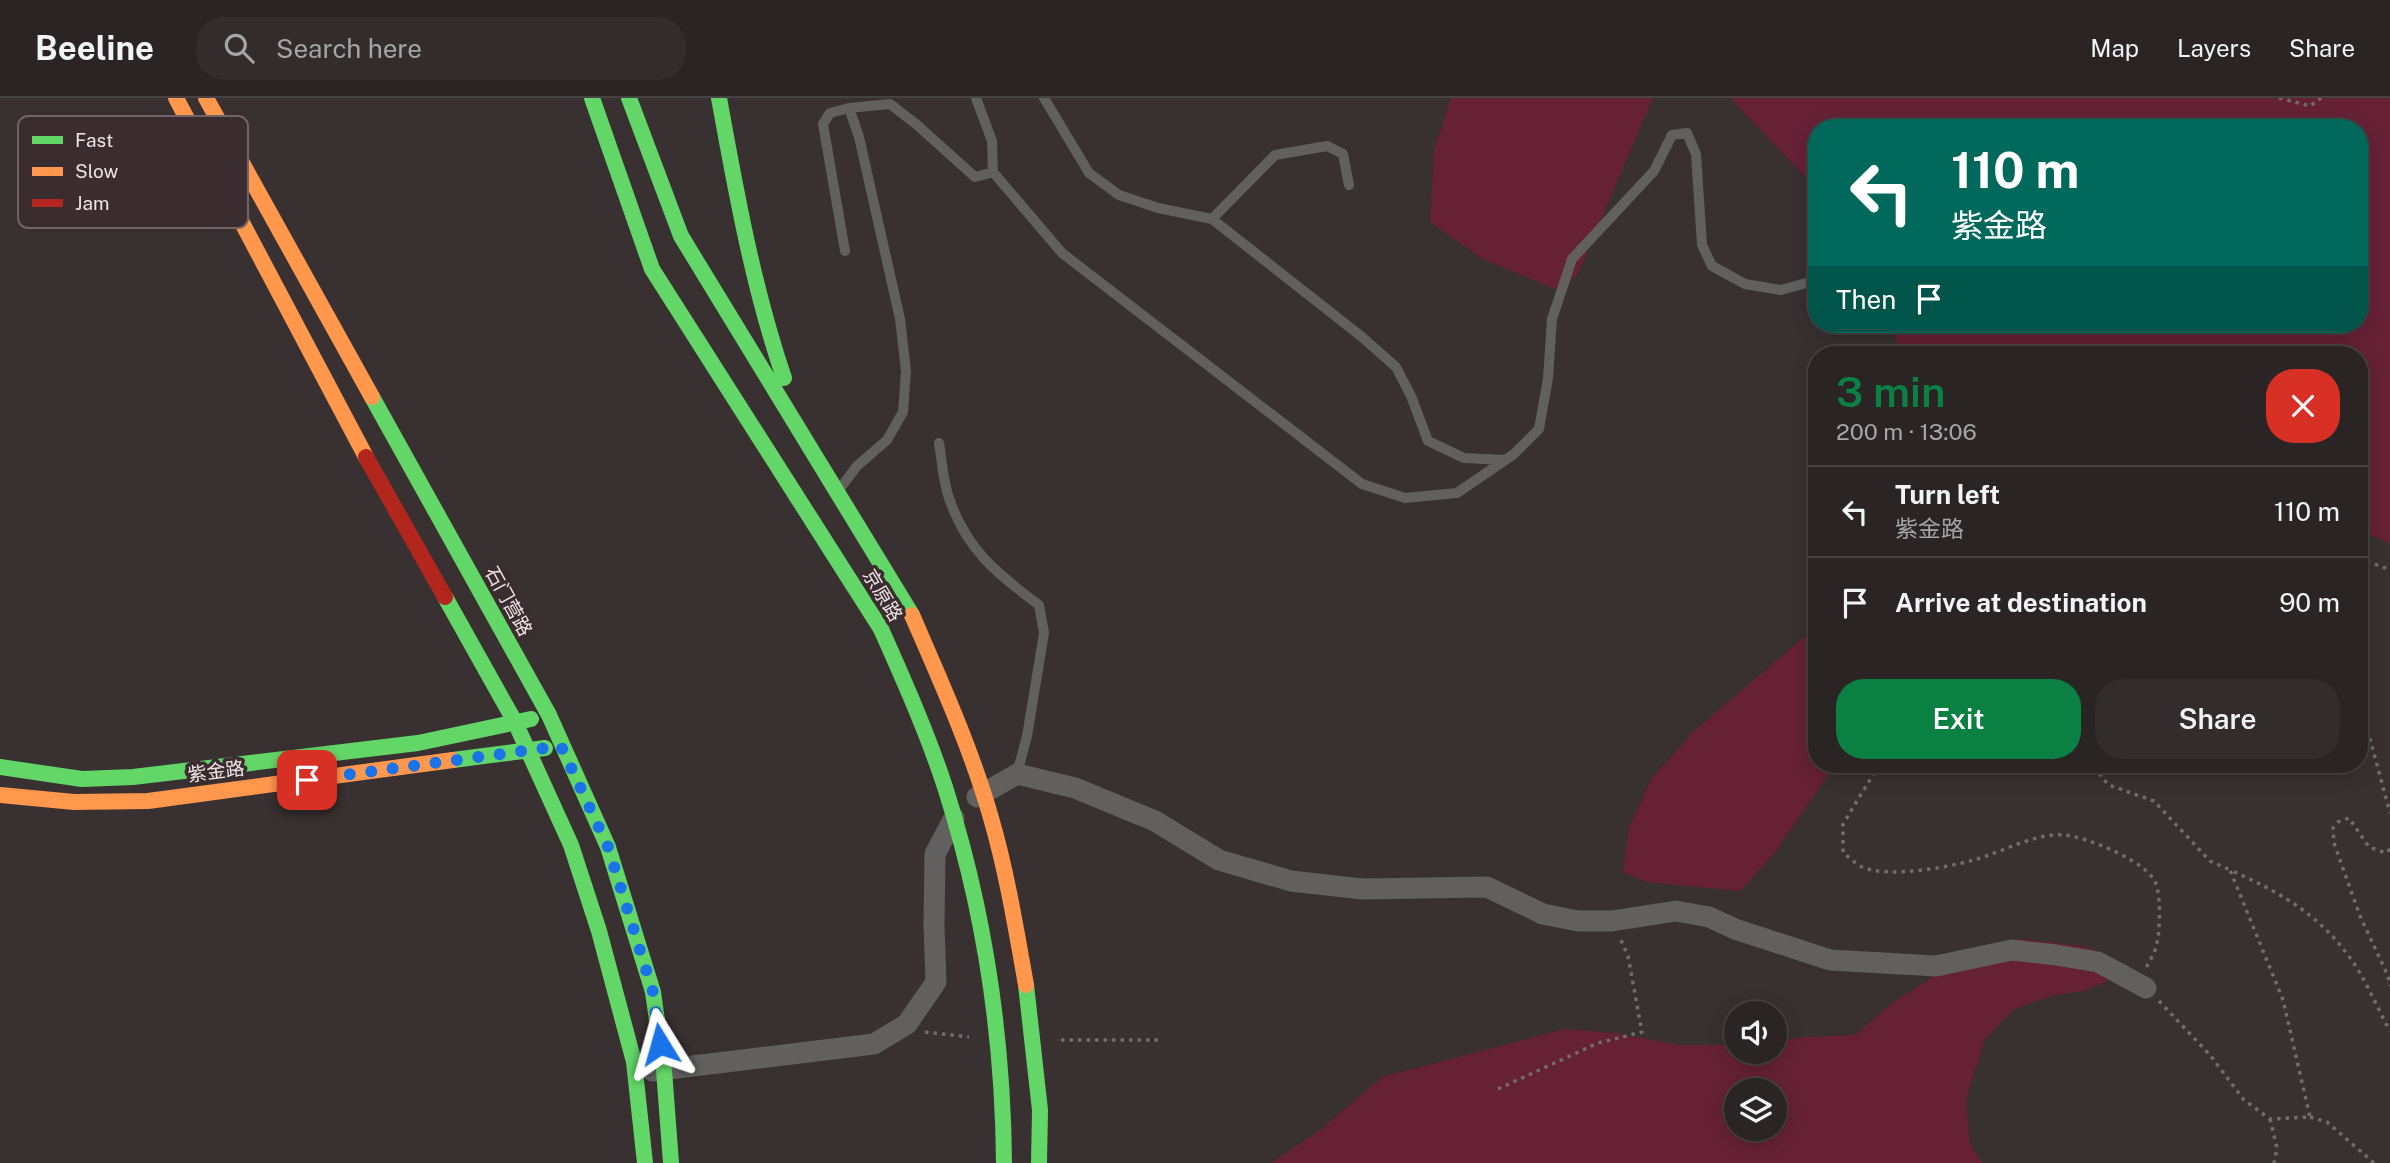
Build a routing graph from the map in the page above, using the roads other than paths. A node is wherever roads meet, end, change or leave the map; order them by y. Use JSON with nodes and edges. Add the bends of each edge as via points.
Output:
{"nodes":[{"id":1,"x":176,"y":98,"type":"edge"},
{"id":2,"x":206,"y":98,"type":"edge"},
{"id":3,"x":592,"y":98,"type":"edge"},
{"id":4,"x":629,"y":98,"type":"edge"},
{"id":5,"x":719,"y":98,"type":"edge"},
{"id":6,"x":976,"y":98,"type":"edge"},
{"id":7,"x":1044,"y":98,"type":"edge"},
{"id":8,"x":849,"y":108,"type":"junction"},
{"id":9,"x":186,"y":116,"type":"edge"},
{"id":10,"x":216,"y":116,"type":"edge"},
{"id":11,"x":993,"y":172,"type":"junction"},
{"id":12,"x":248,"y":174,"type":"edge"},
{"id":13,"x":1349,"y":185,"type":"dead end"},
{"id":14,"x":1212,"y":219,"type":"junction"},
{"id":15,"x":245,"y":228,"type":"edge"},
{"id":16,"x":845,"y":250,"type":"dead end"},
{"id":17,"x":1806,"y":283,"type":"dead end"},
{"id":18,"x":939,"y":443,"type":"dead end"},
{"id":19,"x":811,"y":449,"type":"junction"},
{"id":20,"x":1506,"y":460,"type":"junction"},
{"id":21,"x":837,"y":492,"type":"junction"},
{"id":22,"x":549,"y":715,"type":"junction"},
{"id":23,"x":515,"y":722,"type":"junction"},
{"id":24,"x":561,"y":746,"type":"junction"},
{"id":25,"x":529,"y":750,"type":"junction"},
{"id":26,"x":0,"y":767,"type":"edge"},
{"id":27,"x":1017,"y":774,"type":"junction"},
{"id":28,"x":0,"y":795,"type":"edge"},
{"id":29,"x":2142,"y":986,"type":"road end"},
{"id":30,"x":664,"y":1070,"type":"junction"},
{"id":31,"x":635,"y":1073,"type":"junction"},
{"id":32,"x":645,"y":1163,"type":"edge"},
{"id":33,"x":671,"y":1163,"type":"edge"},
{"id":34,"x":1004,"y":1163,"type":"edge"},
{"id":35,"x":1039,"y":1163,"type":"edge"}],
"edges":[{"from":1,"to":9,"type":"main road"},
{"from":2,"to":10,"type":"main road","name":"石门营路"},
{"from":3,"to":34,"type":"main road","name":"京原路","bridge":true,"via":[[652,269],[881,629],[927,736],[958,828],[996,1015],[1006,1111]]},
{"from":4,"to":19,"type":"main road","name":"京原路","via":[[681,236]]},
{"from":5,"to":19,"type":"main road","via":[[756,282],[774,349]]},
{"from":6,"to":11,"type":"lane","via":[[992,141]]},
{"from":7,"to":14,"type":"lane","via":[[1089,173],[1119,195]]},
{"from":8,"to":11,"type":"lane","via":[[890,104],[975,177]]},
{"from":8,"to":16,"type":"lane","via":[[830,113],[823,124]]},
{"from":8,"to":21,"type":"lane","via":[[900,320],[906,371],[898,422],[887,440],[857,466]]},
{"from":11,"to":20,"type":"lane","via":[[1062,253],[1362,484],[1405,498],[1457,492]]},
{"from":12,"to":22,"type":"main road","name":"石门营路"},
{"from":13,"to":14,"type":"lane","via":[[1343,154],[1326,146],[1275,155]]},
{"from":14,"to":20,"type":"lane","via":[[1396,367],[1428,441],[1464,458]]},
{"from":15,"to":23,"type":"main road","via":[[360,446]]},
{"from":17,"to":20,"type":"lane","via":[[1781,290],[1745,284],[1712,266],[1702,246],[1696,154],[1687,133],[1672,135],[1654,171],[1572,258],[1552,319],[1539,429]]},
{"from":18,"to":27,"type":"lane","via":[[948,497],[970,543],[1000,576],[1039,605],[1044,633]]},
{"from":19,"to":21,"type":"main road","name":"京原路"},
{"from":21,"to":35,"type":"main road","name":"京原路","bridge":true,"via":[[912,615],[960,723],[991,818],[1030,1010],[1040,1110]]},
{"from":22,"to":23,"type":"main road","name":"紫金路"},
{"from":22,"to":24,"type":"main road","name":"石门营路"},
{"from":23,"to":25,"type":"main road"},
{"from":23,"to":26,"type":"main road","name":"紫金路","via":[[418,743],[133,777],[82,779]]},
{"from":24,"to":25,"type":"main road","name":"紫金路"},
{"from":24,"to":30,"type":"main road","name":"石门营路","via":[[608,847],[630,913],[653,992]]},
{"from":25,"to":28,"type":"main road","name":"紫金路","via":[[148,801],[88,803]]},
{"from":25,"to":31,"type":"main road","via":[[571,845],[600,931]]},
{"from":27,"to":29,"type":"street","via":[[1075,788],[1154,821],[1219,859],[1291,881],[1362,889],[1487,887],[1543,914],[1578,921],[1676,911],[1709,917],[1830,960],[1936,966],[2012,950],[2056,955],[2098,962]]},
{"from":27,"to":30,"type":"street","via":[[959,808],[935,854],[936,982],[907,1024],[874,1044]]},
{"from":30,"to":31,"type":"street"},
{"from":30,"to":33,"type":"main road","name":"石门营路"},
{"from":31,"to":32,"type":"main road"}]}
